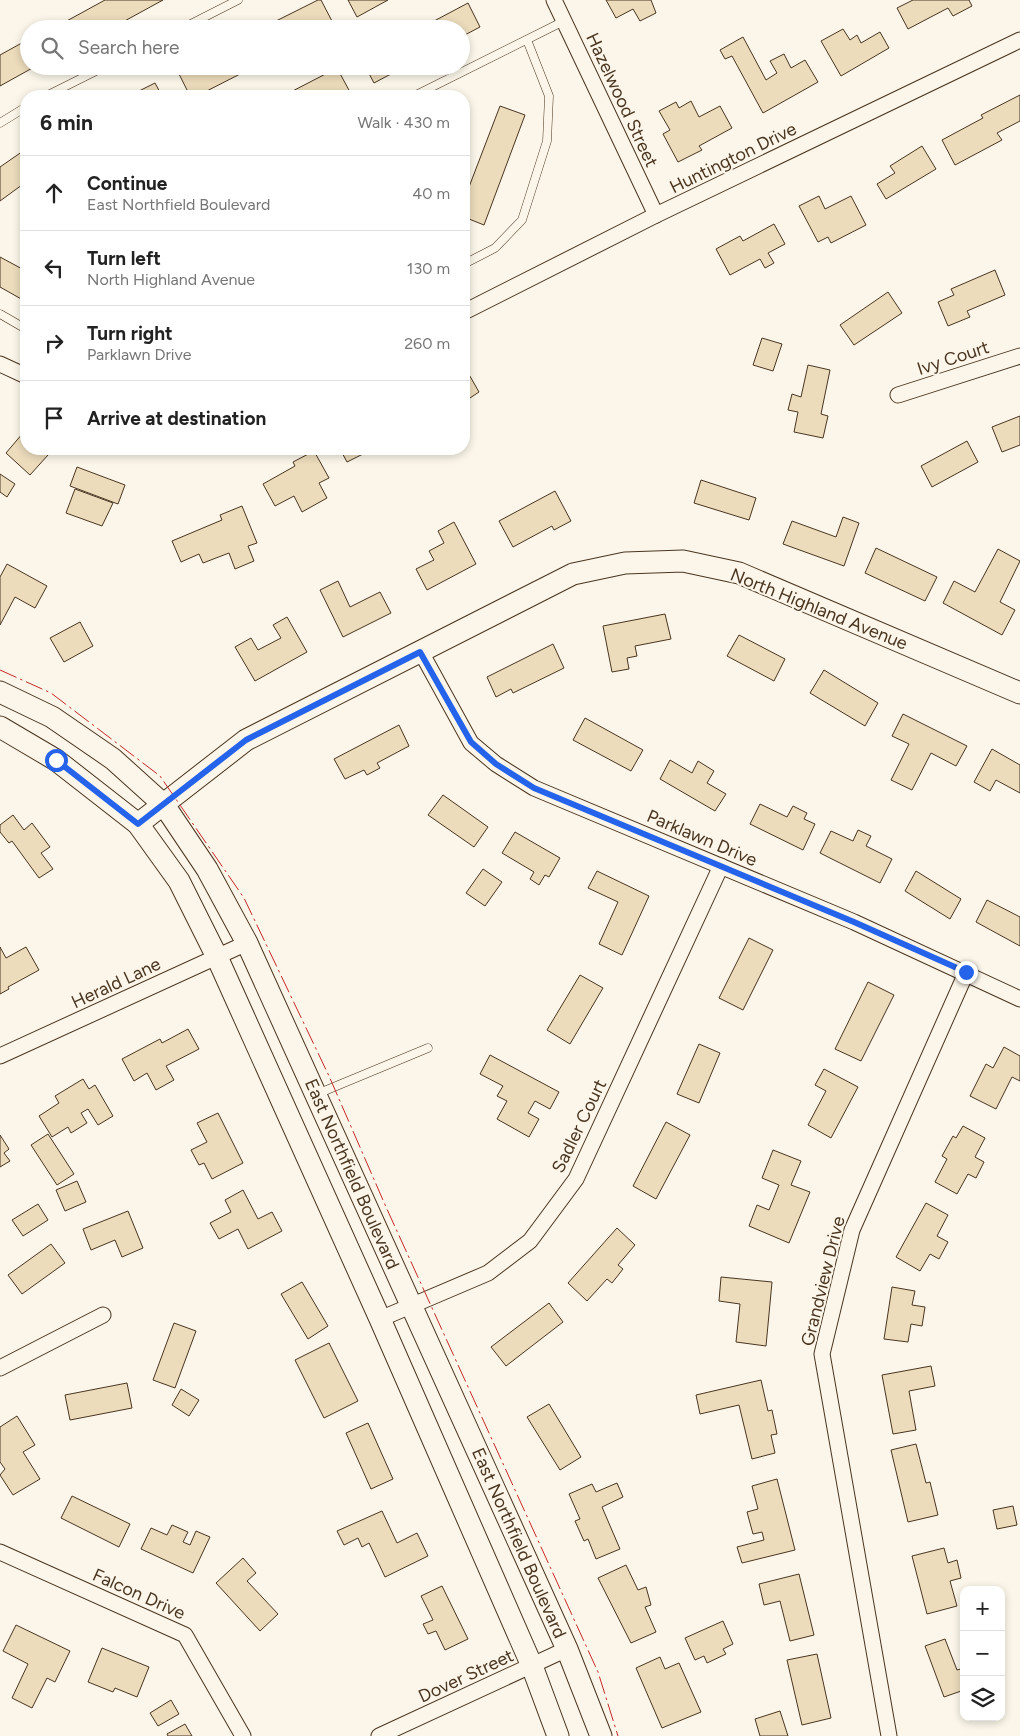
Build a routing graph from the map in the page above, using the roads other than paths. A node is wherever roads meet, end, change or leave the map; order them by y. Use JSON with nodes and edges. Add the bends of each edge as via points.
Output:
{"nodes":[{"id":1,"x":238,"y":0,"type":"edge"},
{"id":2,"x":554,"y":0,"type":"edge"},
{"id":3,"x":199,"y":20,"type":"edge"},
{"id":4,"x":564,"y":22,"type":"junction"},
{"id":5,"x":527,"y":40,"type":"junction"},
{"id":6,"x":1020,"y":41,"type":"edge"},
{"id":7,"x":470,"y":68,"type":"edge"},
{"id":8,"x":88,"y":75,"type":"edge"},
{"id":9,"x":456,"y":75,"type":"edge"},
{"id":10,"x":58,"y":90,"type":"edge"},
{"id":11,"x":426,"y":90,"type":"edge"},
{"id":12,"x":20,"y":111,"type":"edge"},
{"id":13,"x":0,"y":123,"type":"edge"},
{"id":14,"x":656,"y":215,"type":"junction"},
{"id":15,"x":470,"y":261,"type":"edge"},
{"id":16,"x":470,"y":309,"type":"edge"},
{"id":17,"x":0,"y":314,"type":"edge"},
{"id":18,"x":20,"y":326,"type":"edge"},
{"id":19,"x":1020,"y":356,"type":"edge"},
{"id":20,"x":0,"y":364,"type":"edge"},
{"id":21,"x":20,"y":372,"type":"edge"},
{"id":22,"x":898,"y":395,"type":"dead end"},
{"id":23,"x":420,"y":652,"type":"junction"},
{"id":24,"x":0,"y":692,"type":"edge"},
{"id":25,"x":1020,"y":694,"type":"edge"},
{"id":26,"x":0,"y":727,"type":"edge"},
{"id":27,"x":164,"y":805,"type":"junction"},
{"id":28,"x":138,"y":824,"type":"junction"},
{"id":29,"x":722,"y":866,"type":"junction"},
{"id":30,"x":247,"y":943,"type":"junction"},
{"id":31,"x":217,"y":957,"type":"junction"},
{"id":32,"x":966,"y":972,"type":"junction"},
{"id":33,"x":1020,"y":999,"type":"edge"},
{"id":34,"x":428,"y":1048,"type":"dead end"},
{"id":35,"x":0,"y":1056,"type":"edge"},
{"id":36,"x":316,"y":1095,"type":"junction"},
{"id":37,"x":411,"y":1306,"type":"junction"},
{"id":38,"x":103,"y":1315,"type":"dead end"},
{"id":39,"x":380,"y":1319,"type":"junction"},
{"id":40,"x":0,"y":1368,"type":"edge"},
{"id":41,"x":0,"y":1552,"type":"edge"},
{"id":42,"x":568,"y":1649,"type":"junction"},
{"id":43,"x":532,"y":1666,"type":"junction"},
{"id":44,"x":243,"y":1736,"type":"edge"},
{"id":45,"x":379,"y":1736,"type":"edge"},
{"id":46,"x":558,"y":1736,"type":"edge"},
{"id":47,"x":601,"y":1736,"type":"edge"},
{"id":48,"x":889,"y":1736,"type":"edge"}],
"edges":[{"from":1,"to":3,"type":"lane"},
{"from":2,"to":4,"type":"street","name":"Hazelwood Street"},
{"from":4,"to":5,"type":"lane"},
{"from":4,"to":14,"type":"street","name":"Hazelwood Street"},
{"from":5,"to":7,"type":"lane"},
{"from":5,"to":15,"type":"lane","via":[[549,96],[547,141],[522,220],[495,248]]},
{"from":6,"to":14,"type":"street","name":"Huntington Drive"},
{"from":8,"to":10,"type":"lane"},
{"from":9,"to":11,"type":"lane"},
{"from":12,"to":13,"type":"lane"},
{"from":14,"to":16,"type":"street","name":"Huntington Drive"},
{"from":17,"to":18,"type":"lane"},
{"from":19,"to":22,"type":"street","name":"Ivy Court"},
{"from":20,"to":21,"type":"street"},
{"from":23,"to":25,"type":"main road","name":"North Highland Avenue","via":[[573,574],[625,563],[683,561],[740,573]]},
{"from":23,"to":27,"type":"main road","name":"North Highland Avenue","via":[[246,740]]},
{"from":23,"to":29,"type":"street","name":"Parklawn Drive","via":[[471,742],[496,764],[534,788]]},
{"from":24,"to":27,"type":"main road","name":"East Northfield Boulevard","via":[[52,718],[114,759]]},
{"from":26,"to":28,"type":"main road","name":"East Northfield Boulevard","via":[[56,760]]},
{"from":27,"to":28,"type":"main road","name":"North Highland Avenue"},
{"from":27,"to":30,"type":"main road","name":"East Northfield Boulevard","via":[[207,869]]},
{"from":28,"to":31,"type":"main road","name":"East Northfield Boulevard","via":[[179,882]]},
{"from":29,"to":32,"type":"street","name":"Parklawn Drive"},
{"from":29,"to":37,"type":"street","name":"Sadler Court","via":[[576,1179],[530,1241],[488,1273]]},
{"from":30,"to":31,"type":"street","name":"Herald Lane"},
{"from":30,"to":36,"type":"main road","name":"East Northfield Boulevard"},
{"from":31,"to":35,"type":"street","name":"Herald Lane"},
{"from":31,"to":39,"type":"main road","name":"East Northfield Boulevard"},
{"from":32,"to":33,"type":"street","name":"Parklawn Drive"},
{"from":32,"to":48,"type":"street","name":"Grandview Drive","via":[[852,1230],[822,1354]]},
{"from":34,"to":36,"type":"lane"},
{"from":36,"to":37,"type":"main road","name":"East Northfield Boulevard"},
{"from":37,"to":39,"type":"street","name":"Sadler Court"},
{"from":37,"to":42,"type":"main road","name":"East Northfield Boulevard"},
{"from":38,"to":40,"type":"street"},
{"from":39,"to":43,"type":"main road","name":"East Northfield Boulevard"},
{"from":41,"to":44,"type":"street","name":"Falcon Drive","via":[[185,1635]]},
{"from":42,"to":43,"type":"street","name":"Dover Street"},
{"from":42,"to":47,"type":"main road","name":"East Northfield Boulevard"},
{"from":43,"to":45,"type":"street","name":"Dover Street"},
{"from":43,"to":46,"type":"main road","name":"East Northfield Boulevard"}]}
